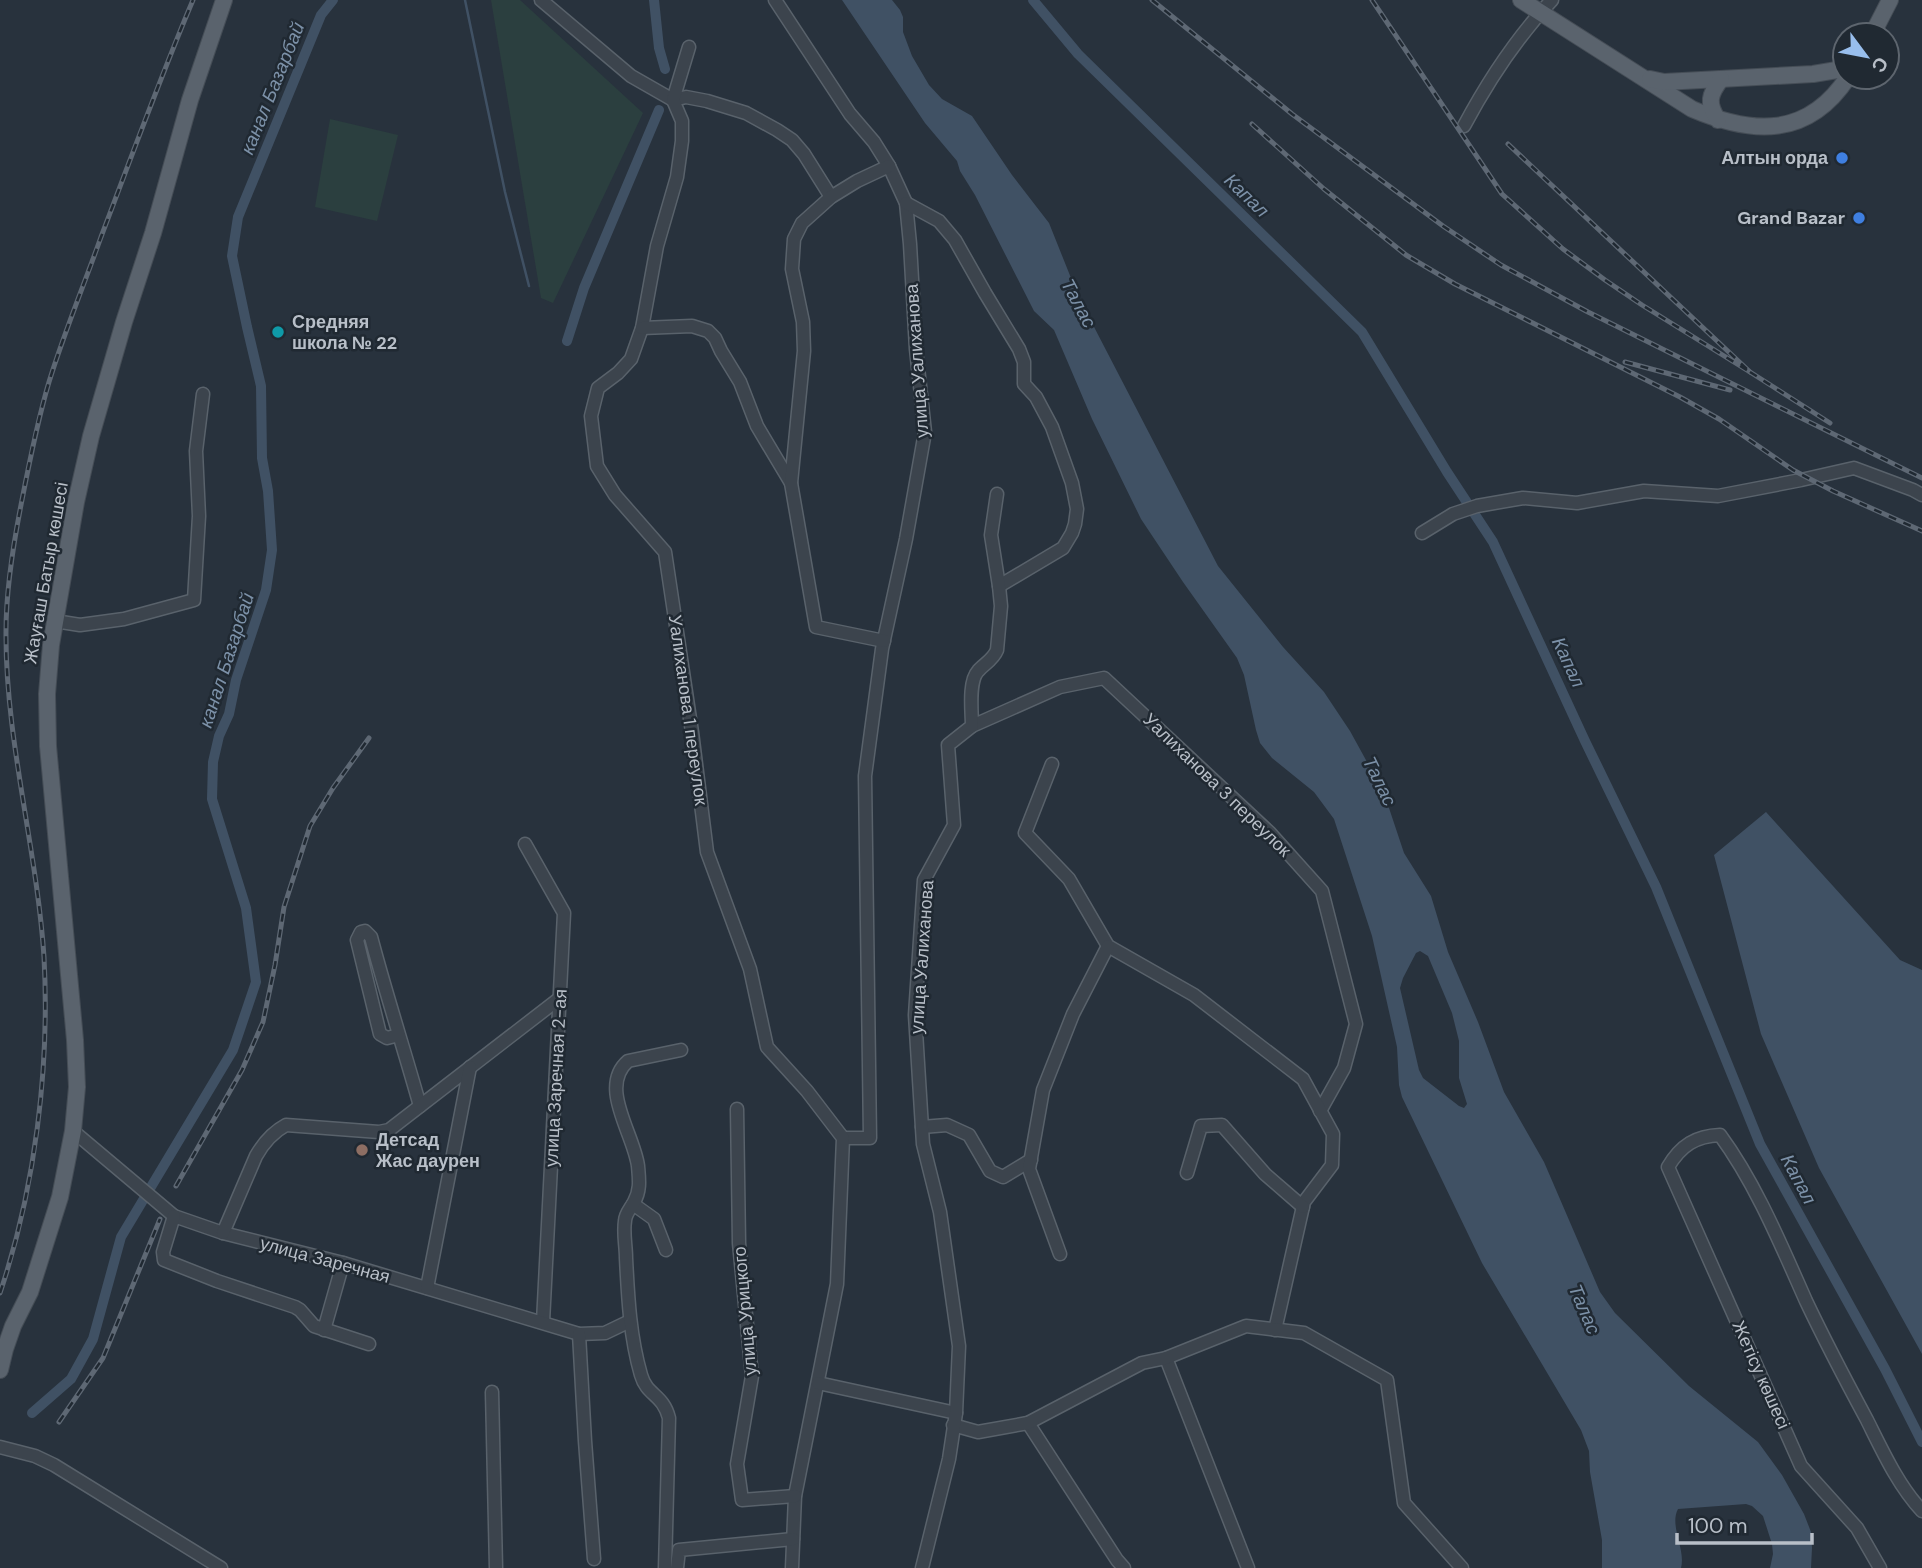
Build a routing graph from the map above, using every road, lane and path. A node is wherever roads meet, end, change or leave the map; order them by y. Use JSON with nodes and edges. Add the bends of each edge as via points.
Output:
{"nodes":[{"id":1,"x":224,"y":0,"type":"edge"},
{"id":2,"x":541,"y":0,"type":"edge"},
{"id":3,"x":775,"y":0,"type":"edge"},
{"id":4,"x":1521,"y":0,"type":"edge"},
{"id":5,"x":1552,"y":0,"type":"edge"},
{"id":6,"x":1890,"y":0,"type":"edge"},
{"id":7,"x":1540,"y":13,"type":"junction"},
{"id":8,"x":1879,"y":21,"type":"edge"},
{"id":9,"x":689,"y":47,"type":"dead end"},
{"id":10,"x":1633,"y":71,"type":"junction"},
{"id":11,"x":1831,"y":71,"type":"edge"},
{"id":12,"x":1813,"y":74,"type":"junction"},
{"id":13,"x":1721,"y":79,"type":"junction"},
{"id":14,"x":1836,"y":91,"type":"edge"},
{"id":15,"x":673,"y":100,"type":"junction"},
{"id":16,"x":1828,"y":101,"type":"junction"},
{"id":17,"x":1717,"y":120,"type":"junction"},
{"id":18,"x":1464,"y":126,"type":"dead end"},
{"id":19,"x":889,"y":166,"type":"junction"},
{"id":20,"x":831,"y":197,"type":"junction"},
{"id":21,"x":906,"y":203,"type":"junction"},
{"id":22,"x":642,"y":328,"type":"junction"},
{"id":23,"x":203,"y":394,"type":"dead end"},
{"id":24,"x":791,"y":483,"type":"junction"},
{"id":25,"x":997,"y":494,"type":"dead end"},
{"id":26,"x":1922,"y":495,"type":"edge"},
{"id":27,"x":1422,"y":533,"type":"dead end"},
{"id":28,"x":999,"y":586,"type":"junction"},
{"id":29,"x":55,"y":621,"type":"junction"},
{"id":30,"x":884,"y":641,"type":"junction"},
{"id":31,"x":972,"y":726,"type":"junction"},
{"id":32,"x":1052,"y":764,"type":"dead end"},
{"id":33,"x":524,"y":844,"type":"dead end"},
{"id":34,"x":1108,"y":946,"type":"junction"},
{"id":35,"x":386,"y":994,"type":"junction"},
{"id":36,"x":371,"y":997,"type":"junction"},
{"id":37,"x":560,"y":998,"type":"junction"},
{"id":38,"x":399,"y":1035,"type":"junction"},
{"id":39,"x":681,"y":1050,"type":"dead end"},
{"id":40,"x":470,"y":1067,"type":"junction"},
{"id":41,"x":420,"y":1106,"type":"junction"},
{"id":42,"x":737,"y":1108,"type":"dead end"},
{"id":43,"x":1320,"y":1111,"type":"junction"},
{"id":44,"x":922,"y":1127,"type":"junction"},
{"id":45,"x":73,"y":1131,"type":"junction"},
{"id":46,"x":843,"y":1138,"type":"junction"},
{"id":47,"x":1031,"y":1160,"type":"junction"},
{"id":48,"x":1187,"y":1173,"type":"dead end"},
{"id":49,"x":633,"y":1204,"type":"junction"},
{"id":50,"x":1303,"y":1207,"type":"junction"},
{"id":51,"x":174,"y":1216,"type":"junction"},
{"id":52,"x":223,"y":1233,"type":"junction"},
{"id":53,"x":666,"y":1250,"type":"dead end"},
{"id":54,"x":1060,"y":1254,"type":"dead end"},
{"id":55,"x":343,"y":1263,"type":"junction"},
{"id":56,"x":427,"y":1288,"type":"junction"},
{"id":57,"x":629,"y":1321,"type":"junction"},
{"id":58,"x":543,"y":1322,"type":"junction"},
{"id":59,"x":324,"y":1330,"type":"junction"},
{"id":60,"x":1275,"y":1330,"type":"junction"},
{"id":61,"x":579,"y":1334,"type":"junction"},
{"id":62,"x":369,"y":1344,"type":"dead end"},
{"id":63,"x":1166,"y":1358,"type":"junction"},
{"id":64,"x":0,"y":1370,"type":"edge"},
{"id":65,"x":818,"y":1383,"type":"junction"},
{"id":66,"x":492,"y":1392,"type":"dead end"},
{"id":67,"x":954,"y":1419,"type":"junction"},
{"id":68,"x":1028,"y":1423,"type":"junction"},
{"id":69,"x":0,"y":1447,"type":"edge"},
{"id":70,"x":795,"y":1496,"type":"junction"},
{"id":71,"x":1922,"y":1511,"type":"edge"},
{"id":72,"x":793,"y":1539,"type":"junction"},
{"id":73,"x":594,"y":1559,"type":"dead end"},
{"id":74,"x":222,"y":1568,"type":"edge"},
{"id":75,"x":496,"y":1568,"type":"edge"},
{"id":76,"x":665,"y":1568,"type":"edge"},
{"id":77,"x":677,"y":1568,"type":"edge"},
{"id":78,"x":792,"y":1568,"type":"edge"},
{"id":79,"x":922,"y":1568,"type":"edge"},
{"id":80,"x":1124,"y":1568,"type":"edge"},
{"id":81,"x":1248,"y":1568,"type":"edge"},
{"id":82,"x":1462,"y":1568,"type":"edge"},
{"id":83,"x":1880,"y":1568,"type":"edge"}],
"edges":[{"from":1,"to":29,"type":"main road","name":"Жауғаш Батыр көшесі","via":[[91,436]]},
{"from":2,"to":15,"type":"street","via":[[631,76]]},
{"from":3,"to":19,"type":"street","name":"улица Уалиханова"},
{"from":4,"to":7,"type":"main road"},
{"from":5,"to":7,"type":"street"},
{"from":6,"to":8,"type":"main road"},
{"from":7,"to":10,"type":"main road"},
{"from":7,"to":18,"type":"street","via":[[1485,86]]},
{"from":9,"to":15,"type":"street"},
{"from":10,"to":13,"type":"main road","via":[[1664,82]]},
{"from":10,"to":17,"type":"main road"},
{"from":11,"to":12,"type":"main road"},
{"from":12,"to":13,"type":"main road"},
{"from":12,"to":16,"type":"main road","via":[[1822,82]]},
{"from":13,"to":17,"type":"main road","via":[[1710,99]]},
{"from":14,"to":16,"type":"main road"},
{"from":15,"to":20,"type":"street","via":[[686,97],[746,113],[777,130],[798,147]]},
{"from":15,"to":22,"type":"street","name":"Уалиханова 1 переулок","via":[[682,121],[682,141]]},
{"from":16,"to":17,"type":"main road","via":[[1813,114],[1782,126]]},
{"from":19,"to":20,"type":"street"},
{"from":19,"to":21,"type":"street","name":"улица Уалиханова"},
{"from":20,"to":24,"type":"street","via":[[802,223],[792,253],[804,351]]},
{"from":21,"to":28,"type":"street","via":[[939,221],[955,240],[1019,349],[1024,384],[1052,427],[1072,483],[1077,509],[1063,548]]},
{"from":21,"to":30,"type":"street","name":"улица Уалиханова","via":[[925,432]]},
{"from":22,"to":24,"type":"street","via":[[692,326],[715,338],[740,382],[757,426]]},
{"from":22,"to":46,"type":"street","name":"Уалиханова 1 переулок","via":[[631,359],[598,388],[591,416],[597,466],[615,495],[665,552],[707,852],[750,969],[767,1047]]},
{"from":23,"to":29,"type":"street","via":[[196,451],[199,516],[194,600],[124,620],[80,625]]},
{"from":24,"to":30,"type":"street","via":[[816,627]]},
{"from":25,"to":28,"type":"street","via":[[990,536]]},
{"from":26,"to":27,"type":"street","via":[[1854,468],[1718,496],[1644,491],[1577,503],[1523,498],[1476,506]]},
{"from":28,"to":31,"type":"street","via":[[996,650],[972,681]]},
{"from":29,"to":45,"type":"main road","name":"Жауғаш Батыр көшесі","via":[[47,694],[48,746],[75,1040]]},
{"from":30,"to":46,"type":"street","name":"улица Уалиханова","via":[[865,776],[870,1138]]},
{"from":31,"to":43,"type":"street","name":"Уалиханова 3 переулок","via":[[1060,687],[1104,678],[1270,833],[1322,891],[1356,1024],[1344,1068]]},
{"from":31,"to":44,"type":"street","name":"улица Уалиханова","via":[[948,745],[954,825],[924,880],[915,1014]]},
{"from":32,"to":34,"type":"street","via":[[1025,833],[1069,879]]},
{"from":33,"to":37,"type":"street","name":"улица Заречная 2-ая","via":[[564,913]]},
{"from":34,"to":43,"type":"street","via":[[1194,995],[1303,1079]]},
{"from":34,"to":47,"type":"street","via":[[1073,1014],[1043,1090]]},
{"from":35,"to":36,"type":"street"},
{"from":35,"to":36,"type":"street","via":[[371,937],[365,931],[358,940]]},
{"from":35,"to":38,"type":"street"},
{"from":36,"to":38,"type":"street","via":[[380,1034],[387,1038]]},
{"from":37,"to":40,"type":"street"},
{"from":37,"to":58,"type":"street","name":"улица Заречная 2-ая"},
{"from":38,"to":41,"type":"street"},
{"from":39,"to":49,"type":"street","via":[[628,1061],[618,1072],[619,1111],[636,1155],[640,1181]]},
{"from":40,"to":41,"type":"street"},
{"from":40,"to":56,"type":"street"},
{"from":41,"to":52,"type":"street","via":[[396,1126],[379,1132],[286,1125],[276,1130],[256,1156]]},
{"from":42,"to":70,"type":"street","name":"улица Урицкого","via":[[738,1243],[752,1376],[738,1476],[742,1500]]},
{"from":43,"to":50,"type":"street","via":[[1333,1134],[1332,1165]]},
{"from":44,"to":47,"type":"street","via":[[947,1125],[968,1135],[990,1171],[1003,1177]]},
{"from":44,"to":67,"type":"street","name":"улица Уалиханова","via":[[940,1212],[959,1346]]},
{"from":45,"to":51,"type":"street","name":"улица Заречная"},
{"from":45,"to":64,"type":"main road","name":"Жауғаш Батыр көшесі","via":[[60,1197]]},
{"from":46,"to":65,"type":"street","via":[[837,1283]]},
{"from":47,"to":54,"type":"street","via":[[1029,1169]]},
{"from":48,"to":50,"type":"street","via":[[1201,1126],[1222,1125],[1265,1174]]},
{"from":49,"to":53,"type":"street","via":[[654,1219]]},
{"from":49,"to":57,"type":"street","via":[[625,1221]]},
{"from":50,"to":60,"type":"street"},
{"from":51,"to":52,"type":"street","name":"улица Заречная"},
{"from":51,"to":59,"type":"street","via":[[164,1260],[295,1307]]},
{"from":52,"to":55,"type":"street","name":"улица Заречная"},
{"from":55,"to":56,"type":"street","name":"улица Заречная"},
{"from":55,"to":59,"type":"street"},
{"from":56,"to":58,"type":"street","name":"улица Заречная"},
{"from":57,"to":61,"type":"street","name":"улица Заречная","via":[[605,1333]]},
{"from":57,"to":76,"type":"street","via":[[641,1376],[646,1388],[666,1407],[669,1418]]},
{"from":58,"to":61,"type":"street","name":"улица Заречная"},
{"from":59,"to":62,"type":"street"},
{"from":60,"to":63,"type":"street","via":[[1246,1326]]},
{"from":60,"to":82,"type":"street","via":[[1304,1333],[1387,1380],[1404,1503]]},
{"from":61,"to":73,"type":"street"},
{"from":63,"to":68,"type":"street","via":[[1142,1363]]},
{"from":63,"to":81,"type":"street"},
{"from":65,"to":67,"type":"street"},
{"from":65,"to":70,"type":"street"},
{"from":66,"to":75,"type":"street"},
{"from":67,"to":68,"type":"street","via":[[978,1432]]},
{"from":67,"to":79,"type":"street","name":"улица Уалиханова","via":[[949,1459]]},
{"from":68,"to":80,"type":"street"},
{"from":69,"to":74,"type":"street","via":[[54,1465]]},
{"from":70,"to":72,"type":"street"},
{"from":71,"to":83,"type":"street","name":"Жетісу көшесі","via":[[1895,1474],[1736,1156],[1720,1135],[1704,1135],[1687,1145],[1668,1167],[1801,1466],[1857,1528]]},
{"from":72,"to":77,"type":"street","via":[[679,1550]]},
{"from":72,"to":78,"type":"street"}]}
